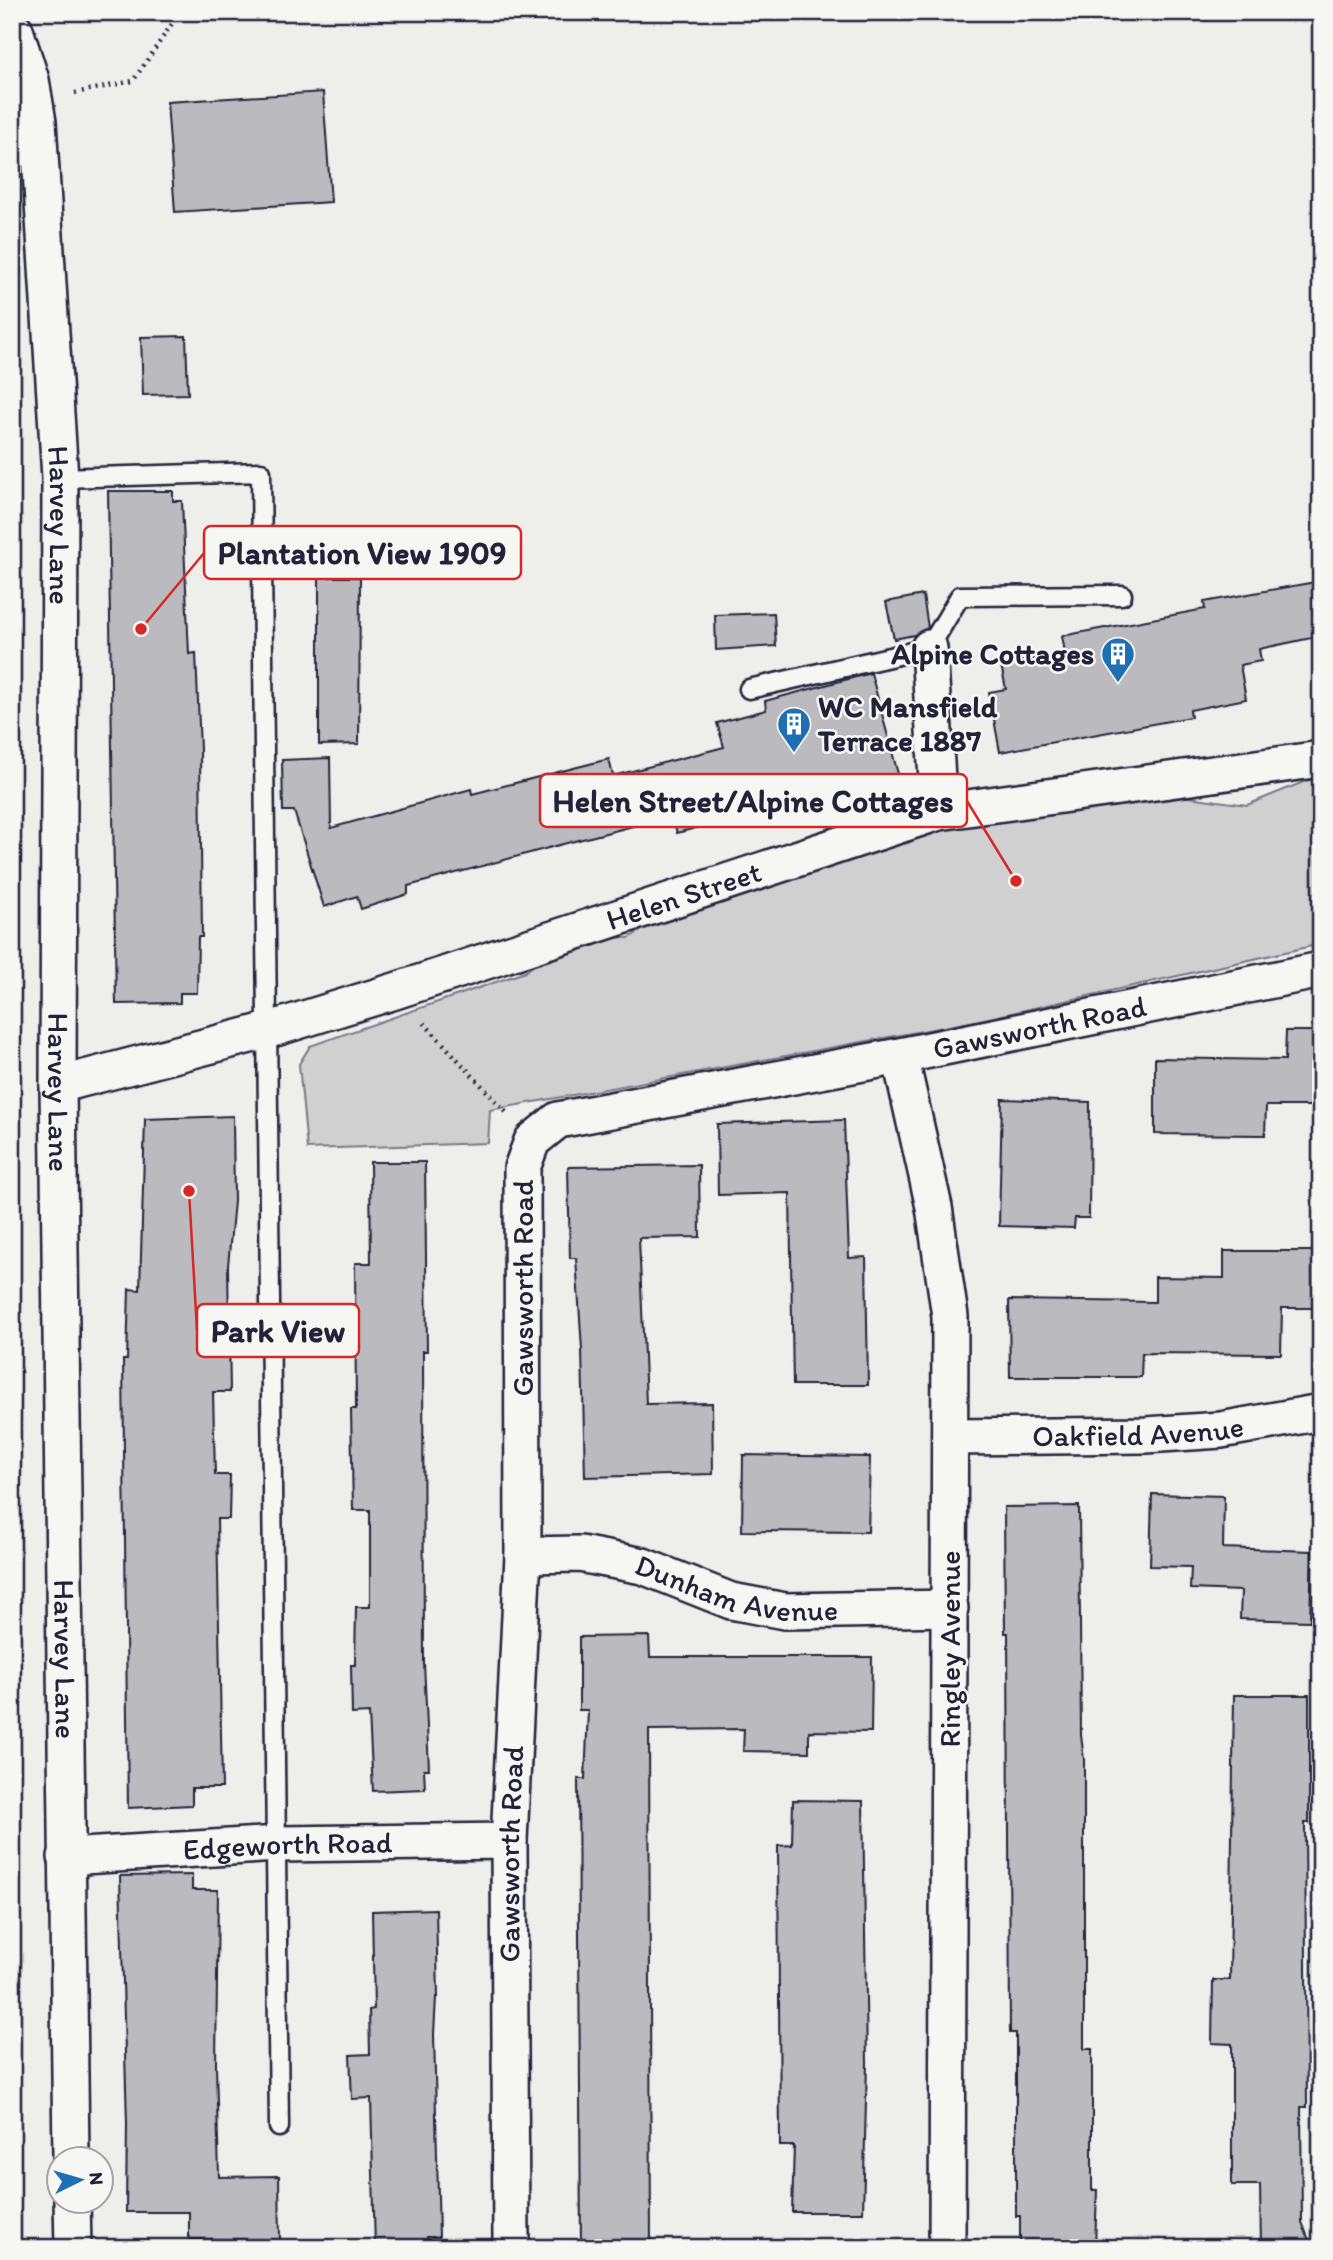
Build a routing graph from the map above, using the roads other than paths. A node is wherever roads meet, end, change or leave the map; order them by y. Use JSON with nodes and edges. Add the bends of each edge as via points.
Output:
{"nodes":[{"id":1,"x":13,"y":28,"type":"edge"},
{"id":2,"x":60,"y":478,"type":"junction"},
{"id":3,"x":1122,"y":594,"type":"dead end"},
{"id":4,"x":929,"y":648,"type":"junction"},
{"id":5,"x":749,"y":689,"type":"dead end"},
{"id":6,"x":1321,"y":759,"type":"edge"},
{"id":7,"x":939,"y":812,"type":"junction"},
{"id":8,"x":1321,"y":970,"type":"edge"},
{"id":9,"x":269,"y":1030,"type":"junction"},
{"id":10,"x":900,"y":1056,"type":"junction"},
{"id":11,"x":58,"y":1084,"type":"junction"},
{"id":12,"x":1321,"y":1412,"type":"edge"},
{"id":13,"x":952,"y":1437,"type":"junction"},
{"id":14,"x":523,"y":1555,"type":"junction"},
{"id":15,"x":950,"y":1608,"type":"junction"},
{"id":16,"x":509,"y":1842,"type":"junction"},
{"id":17,"x":278,"y":1844,"type":"junction"},
{"id":18,"x":66,"y":1857,"type":"junction"},
{"id":19,"x":279,"y":2127,"type":"dead end"},
{"id":20,"x":71,"y":2144,"type":"edge"},
{"id":21,"x":72,"y":2214,"type":"edge"},
{"id":22,"x":73,"y":2248,"type":"edge"},
{"id":23,"x":511,"y":2248,"type":"edge"},
{"id":24,"x":947,"y":2248,"type":"edge"}],
"edges":[{"from":1,"to":2,"type":"street","name":"Harvey Lane","via":[[34,102]]},
{"from":2,"to":9,"type":"lane","via":[[261,472]]},
{"from":2,"to":11,"type":"street","name":"Harvey Lane"},
{"from":3,"to":4,"type":"lane","via":[[960,596]]},
{"from":4,"to":5,"type":"lane"},
{"from":4,"to":7,"type":"street"},
{"from":6,"to":7,"type":"street","name":"Helen Street"},
{"from":7,"to":9,"type":"street","name":"Helen Street"},
{"from":8,"to":10,"type":"street","name":"Gawsworth Road"},
{"from":9,"to":11,"type":"street","name":"Helen Street"},
{"from":9,"to":17,"type":"lane"},
{"from":10,"to":13,"type":"street","name":"Ringley Avenue","via":[[934,1207],[950,1316]]},
{"from":10,"to":14,"type":"street","name":"Gawsworth Road","via":[[558,1120],[532,1142],[522,1168]]},
{"from":11,"to":18,"type":"street","name":"Harvey Lane"},
{"from":12,"to":13,"type":"street","name":"Oakfield Avenue","via":[[1220,1430]]},
{"from":13,"to":15,"type":"street","name":"Ringley Avenue"},
{"from":14,"to":15,"type":"street","name":"Dunham Avenue","via":[[580,1554],[643,1566],[731,1601],[785,1611]]},
{"from":14,"to":16,"type":"street","name":"Gawsworth Road"},
{"from":15,"to":24,"type":"street","name":"Ringley Avenue"},
{"from":16,"to":17,"type":"street","name":"Edgeworth Road"},
{"from":16,"to":23,"type":"street","name":"Gawsworth Road"},
{"from":17,"to":18,"type":"street","name":"Edgeworth Road"},
{"from":17,"to":19,"type":"lane"},
{"from":18,"to":20,"type":"street","name":"Harvey Lane"},
{"from":21,"to":22,"type":"street"}]}
